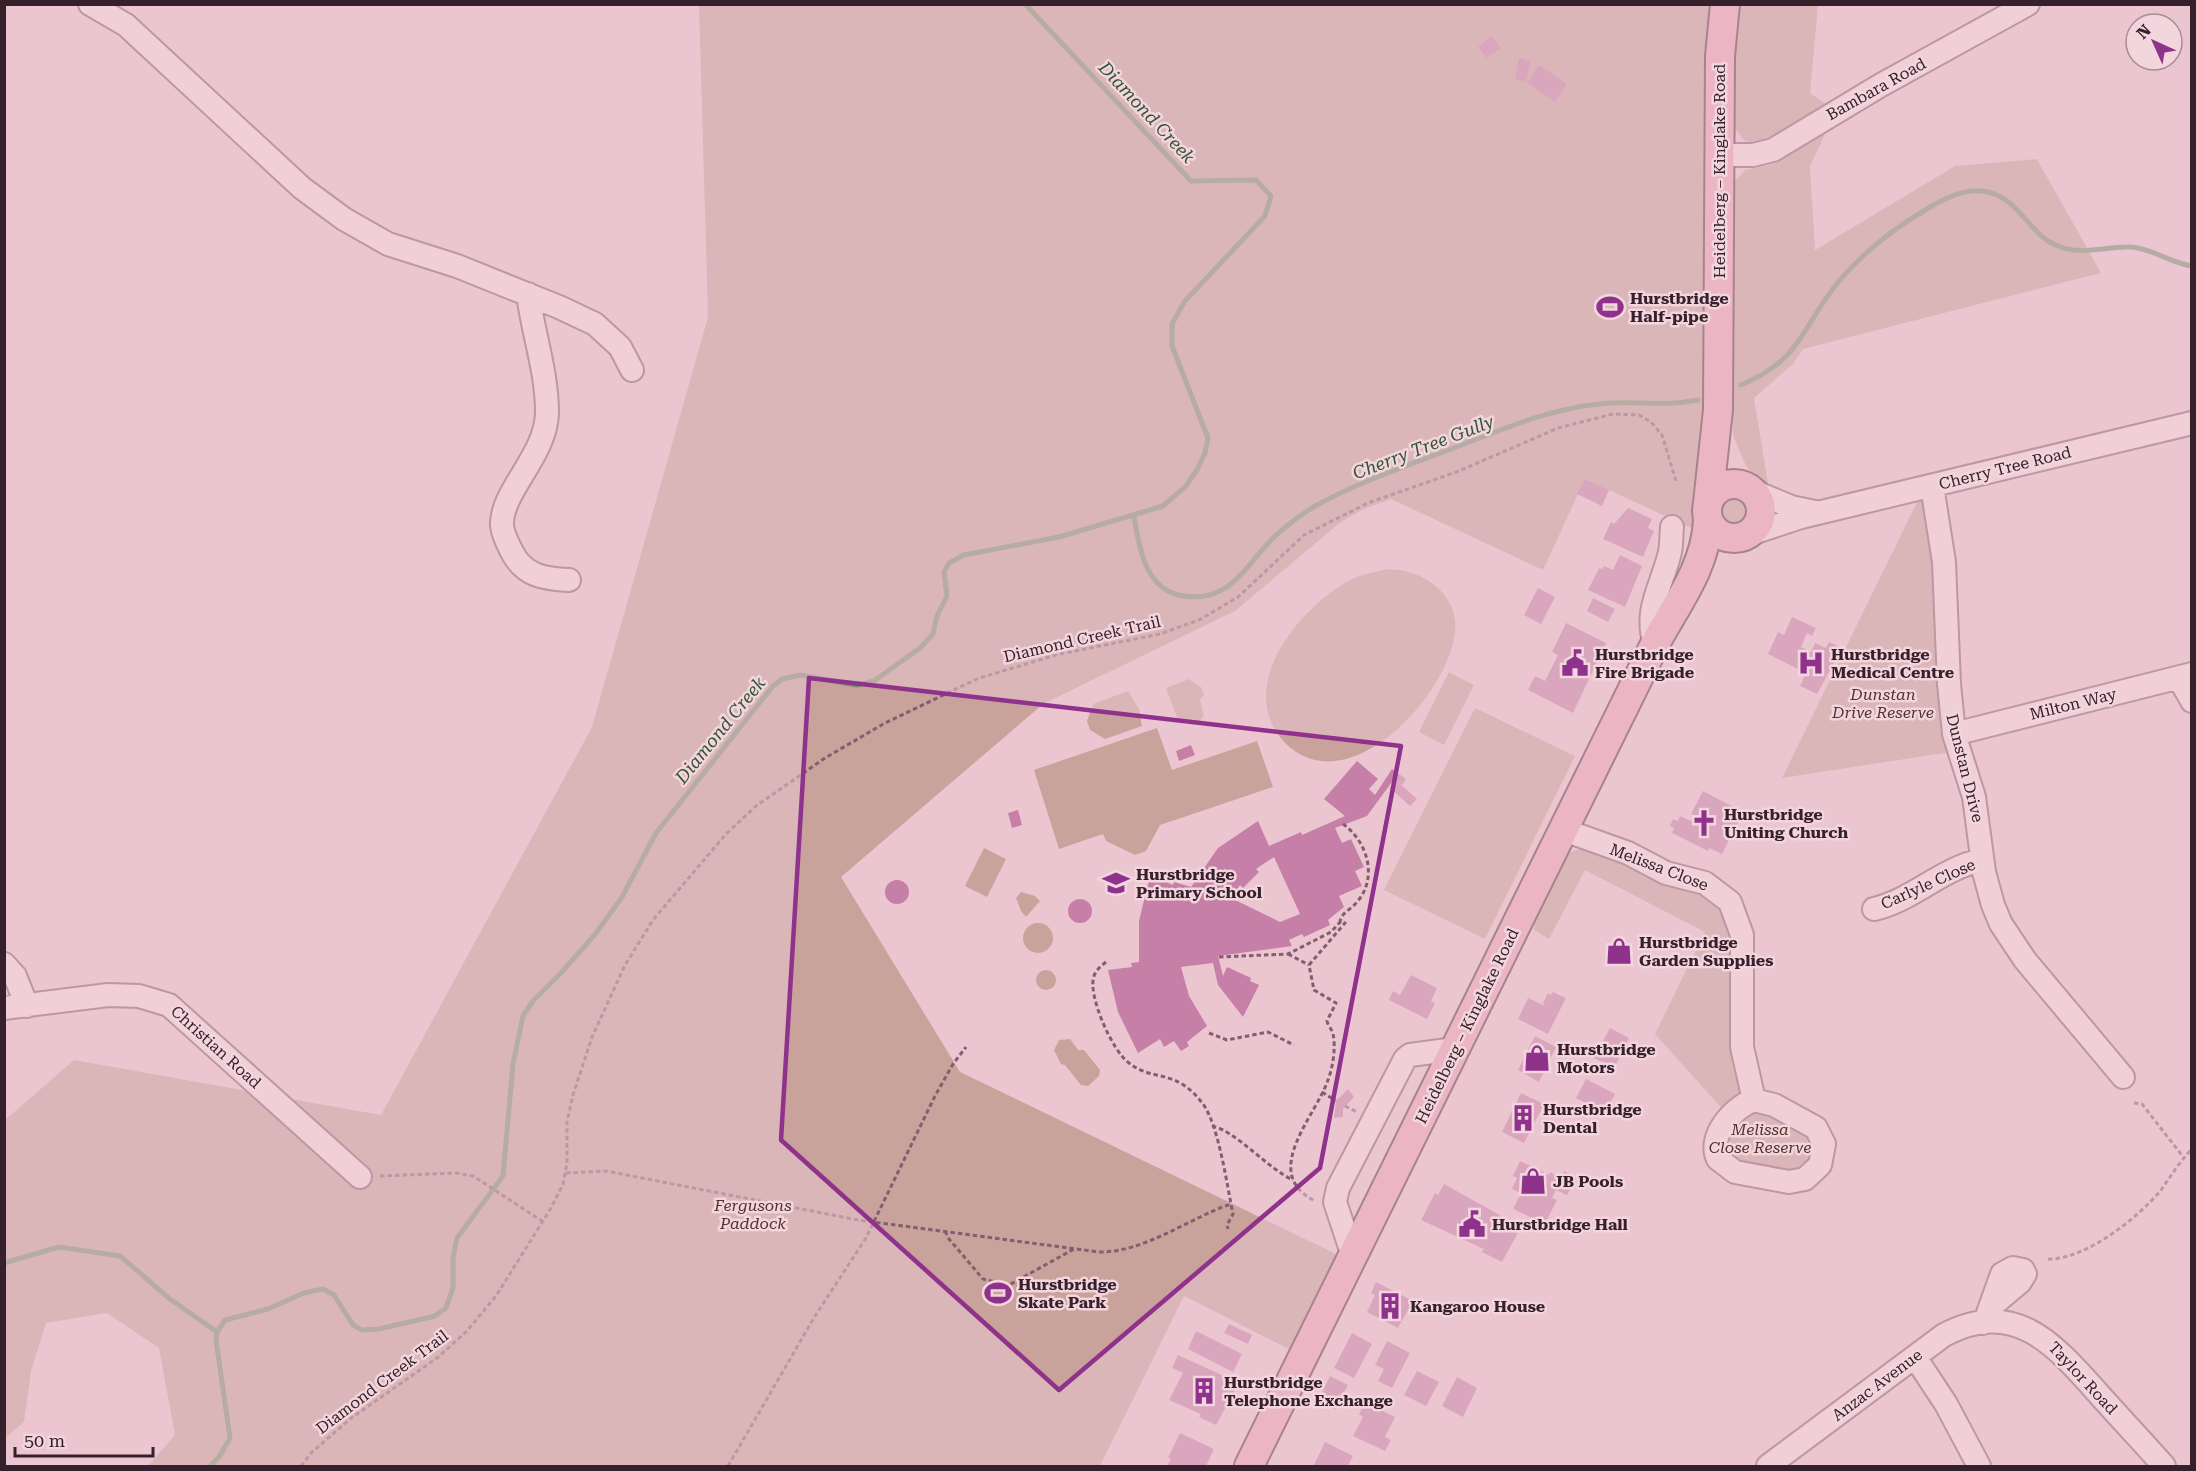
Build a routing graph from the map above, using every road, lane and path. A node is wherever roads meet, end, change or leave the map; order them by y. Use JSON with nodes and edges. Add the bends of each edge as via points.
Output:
{"nodes":[{"id":1,"x":90,"y":4,"type":"edge"},
{"id":2,"x":1725,"y":4,"type":"edge"},
{"id":3,"x":2028,"y":4,"type":"edge"},
{"id":4,"x":1720,"y":155,"type":"junction"},
{"id":5,"x":528,"y":294,"type":"junction"},
{"id":6,"x":632,"y":370,"type":"dead end"},
{"id":7,"x":1718,"y":410,"type":"junction"},
{"id":8,"x":2192,"y":423,"type":"edge"},
{"id":9,"x":1676,"y":481,"type":"dead end"},
{"id":10,"x":1932,"y":486,"type":"junction"},
{"id":11,"x":1751,"y":490,"type":"junction"},
{"id":12,"x":1708,"y":511,"type":"junction"},
{"id":13,"x":1819,"y":512,"type":"junction"},
{"id":14,"x":1672,"y":527,"type":"dead end"},
{"id":15,"x":1748,"y":534,"type":"junction"},
{"id":16,"x":569,"y":580,"type":"dead end"},
{"id":17,"x":1687,"y":588,"type":"junction"},
{"id":18,"x":1655,"y":644,"type":"junction"},
{"id":19,"x":2185,"y":676,"type":"edge"},
{"id":20,"x":2192,"y":701,"type":"edge"},
{"id":21,"x":1954,"y":734,"type":"junction"},
{"id":22,"x":1343,"y":824,"type":"dead end"},
{"id":23,"x":1564,"y":830,"type":"junction"},
{"id":24,"x":1982,"y":860,"type":"junction"},
{"id":25,"x":1874,"y":909,"type":"dead end"},
{"id":26,"x":1340,"y":923,"type":"junction"},
{"id":27,"x":1288,"y":954,"type":"junction"},
{"id":28,"x":1219,"y":957,"type":"dead end"},
{"id":29,"x":1106,"y":962,"type":"dead end"},
{"id":30,"x":4,"y":964,"type":"edge"},
{"id":31,"x":1309,"y":965,"type":"junction"},
{"id":32,"x":16,"y":1007,"type":"edge"},
{"id":33,"x":1209,"y":1033,"type":"dead end"},
{"id":34,"x":1294,"y":1045,"type":"dead end"},
{"id":35,"x":966,"y":1047,"type":"dead end"},
{"id":36,"x":1455,"y":1049,"type":"junction"},
{"id":37,"x":2123,"y":1077,"type":"dead end"},
{"id":38,"x":1322,"y":1092,"type":"junction"},
{"id":39,"x":1754,"y":1100,"type":"junction"},
{"id":40,"x":1336,"y":1101,"type":"dead end"},
{"id":41,"x":2134,"y":1103,"type":"dead end"},
{"id":42,"x":1212,"y":1126,"type":"junction"},
{"id":43,"x":2192,"y":1149,"type":"edge"},
{"id":44,"x":2184,"y":1158,"type":"junction"},
{"id":45,"x":566,"y":1173,"type":"junction"},
{"id":46,"x":360,"y":1176,"type":"joint"},
{"id":47,"x":1294,"y":1181,"type":"junction"},
{"id":48,"x":1231,"y":1204,"type":"junction"},
{"id":49,"x":1336,"y":1207,"type":"junction"},
{"id":50,"x":543,"y":1221,"type":"junction"},
{"id":51,"x":875,"y":1222,"type":"junction"},
{"id":52,"x":1228,"y":1229,"type":"dead end"},
{"id":53,"x":945,"y":1231,"type":"junction"},
{"id":54,"x":1074,"y":1249,"type":"junction"},
{"id":55,"x":1353,"y":1256,"type":"junction"},
{"id":56,"x":2048,"y":1258,"type":"dead end"},
{"id":57,"x":1986,"y":1318,"type":"joint"},
{"id":58,"x":1915,"y":1358,"type":"junction"},
{"id":59,"x":301,"y":1467,"type":"edge"},
{"id":60,"x":728,"y":1467,"type":"edge"},
{"id":61,"x":1249,"y":1467,"type":"edge"},
{"id":62,"x":1768,"y":1467,"type":"edge"},
{"id":63,"x":1979,"y":1467,"type":"edge"},
{"id":64,"x":2164,"y":1467,"type":"edge"}],
"edges":[{"from":1,"to":5,"type":"street","via":[[126,25],[302,188],[344,219],[388,244]]},
{"from":2,"to":4,"type":"main road","name":"Heidelberg – Kinglake Road","via":[[1720,56]]},
{"from":3,"to":4,"type":"street","name":"Bambara Road","via":[[1773,150],[1753,155]]},
{"from":4,"to":7,"type":"main road","name":"Heidelberg – Kinglake Road"},
{"from":5,"to":6,"type":"street","via":[[595,324],[620,347]]},
{"from":5,"to":16,"type":"street","via":[[542,369],[546,422],[534,457],[506,506],[502,526],[514,557],[526,571],[544,579]]},
{"from":7,"to":11,"type":"main road","name":"Heidelberg – Kinglake Road","via":[[1727,446]]},
{"from":7,"to":12,"type":"main road","name":"Heidelberg – Kinglake Road"},
{"from":8,"to":10,"type":"street","name":"Cherry Tree Road"},
{"from":9,"to":45,"type":"path","name":"Diamond Creek Trail","via":[[1662,435],[1639,415],[1613,414],[1558,428],[1459,471],[1368,503],[1304,535],[1238,597],[1198,620],[1160,634],[1060,654],[979,678],[894,718],[825,758],[735,824],[639,940],[612,991],[579,1073],[567,1122]]},
{"from":10,"to":13,"type":"street","name":"Cherry Tree Road"},
{"from":10,"to":21,"type":"street","name":"Dunstan Drive","via":[[1944,562]]},
{"from":11,"to":12,"type":"main road","via":[[1725,485],[1712,495]]},
{"from":11,"to":13,"type":"street","name":"Cherry Tree Road","via":[[1791,507]]},
{"from":11,"to":15,"type":"main road","via":[[1758,498],[1761,514],[1756,528]]},
{"from":12,"to":15,"type":"main road","via":[[1712,527],[1724,537]]},
{"from":12,"to":17,"type":"main road","name":"Heidelberg – Kinglake Road","via":[[1705,549]]},
{"from":13,"to":15,"type":"street","name":"Cherry Tree Road"},
{"from":14,"to":18,"type":"street","via":[[1670,554],[1652,610]]},
{"from":15,"to":17,"type":"main road","name":"Heidelberg – Kinglake Road"},
{"from":17,"to":18,"type":"main road","name":"Heidelberg – Kinglake Road"},
{"from":18,"to":23,"type":"main road","name":"Heidelberg – Kinglake Road"},
{"from":19,"to":20,"type":"street"},
{"from":19,"to":21,"type":"street","name":"Milton Way"},
{"from":21,"to":24,"type":"street","name":"Dunstan Drive","via":[[1975,803]]},
{"from":22,"to":26,"type":"path","via":[[1361,846],[1369,874],[1362,895]]},
{"from":23,"to":36,"type":"main road","name":"Heidelberg – Kinglake Road"},
{"from":23,"to":39,"type":"street","name":"Melissa Close","via":[[1628,853],[1666,873],[1705,882],[1730,903],[1742,935],[1742,1058]]},
{"from":24,"to":25,"type":"street","name":"Carlyle Close","via":[[1949,871]]},
{"from":24,"to":37,"type":"street","name":"Dunstan Drive","via":[[1993,905],[2011,941]]},
{"from":26,"to":27,"type":"path","via":[[1331,932]]},
{"from":26,"to":31,"type":"path","via":[[1344,921],[1345,925]]},
{"from":27,"to":28,"type":"path"},
{"from":27,"to":31,"type":"path"},
{"from":29,"to":42,"type":"path","via":[[1096,972],[1093,983],[1102,1018],[1118,1051],[1132,1066],[1186,1086],[1205,1106]]},
{"from":30,"to":32,"type":"street","via":[[15,976]]},
{"from":31,"to":38,"type":"path","via":[[1314,990],[1336,1003],[1327,1022],[1333,1034],[1332,1063]]},
{"from":32,"to":46,"type":"street","name":"Christian Road","via":[[108,995],[139,996],[169,1005]]},
{"from":33,"to":34,"type":"path","via":[[1227,1040],[1268,1032]]},
{"from":35,"to":51,"type":"path","via":[[935,1096]]},
{"from":36,"to":49,"type":"street","via":[[1410,1055],[1403,1061],[1338,1188]]},
{"from":36,"to":55,"type":"main road","name":"Heidelberg – Kinglake Road"},
{"from":38,"to":40,"type":"path"},
{"from":38,"to":47,"type":"path","via":[[1292,1156]]},
{"from":39,"to":39,"type":"street","via":[[1774,1105],[1808,1122],[1820,1133],[1823,1159],[1810,1176],[1789,1182],[1735,1172],[1718,1160],[1715,1141],[1721,1128],[1738,1109]]},
{"from":41,"to":44,"type":"path","via":[[2142,1104]]},
{"from":42,"to":47,"type":"path","via":[[1226,1131]]},
{"from":42,"to":48,"type":"path"},
{"from":43,"to":44,"type":"path"},
{"from":44,"to":56,"type":"path","via":[[2131,1219],[2069,1257]]},
{"from":45,"to":50,"type":"path","name":"Diamond Creek Trail"},
{"from":45,"to":51,"type":"path","via":[[606,1171]]},
{"from":46,"to":50,"type":"path","via":[[473,1176]]},
{"from":47,"to":49,"type":"path","via":[[1311,1199]]},
{"from":48,"to":52,"type":"path","via":[[1233,1214]]},
{"from":48,"to":54,"type":"path","via":[[1127,1249]]},
{"from":49,"to":55,"type":"street"},
{"from":50,"to":59,"type":"path","name":"Diamond Creek Trail","via":[[496,1296],[466,1332],[432,1362],[334,1432],[310,1453]]},
{"from":51,"to":53,"type":"path"},
{"from":51,"to":60,"type":"path","via":[[815,1316]]},
{"from":53,"to":54,"type":"path"},
{"from":53,"to":54,"type":"path","via":[[983,1279],[1010,1285]]},
{"from":55,"to":61,"type":"main road","name":"Heidelberg – Kinglake Road"},
{"from":57,"to":58,"type":"street","name":"Anzac Avenue","via":[[1954,1330]]},
{"from":57,"to":64,"type":"street","name":"Taylor Road","via":[[2046,1339],[2065,1355]]},
{"from":58,"to":62,"type":"street","name":"Anzac Avenue"},
{"from":58,"to":63,"type":"street","via":[[1946,1404]]}]}
